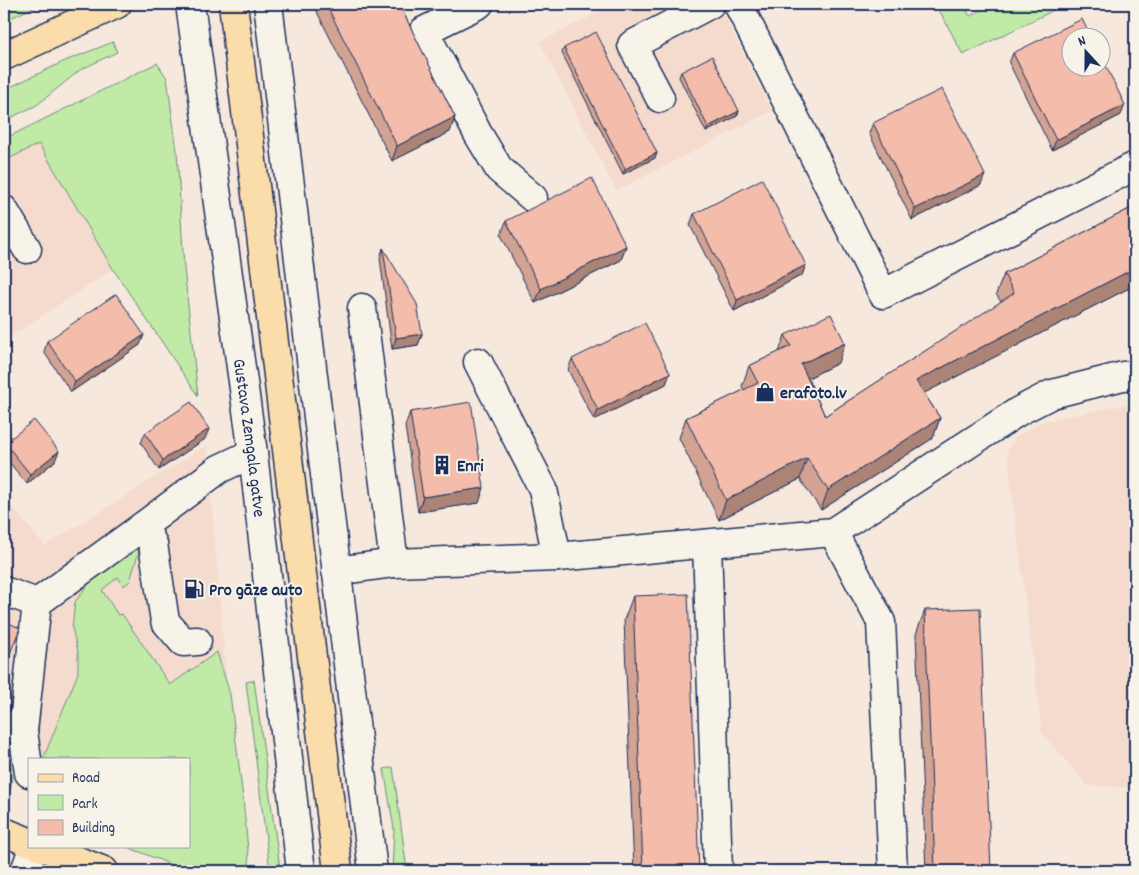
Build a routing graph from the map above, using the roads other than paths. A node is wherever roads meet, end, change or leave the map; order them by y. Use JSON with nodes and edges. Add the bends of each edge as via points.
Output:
{"nodes":[{"id":1,"x":117,"y":4,"type":"edge"},
{"id":2,"x":190,"y":4,"type":"edge"},
{"id":3,"x":233,"y":4,"type":"edge"},
{"id":4,"x":268,"y":4,"type":"edge"},
{"id":5,"x":478,"y":4,"type":"edge"},
{"id":6,"x":710,"y":4,"type":"edge"},
{"id":7,"x":738,"y":4,"type":"edge"},
{"id":8,"x":4,"y":56,"type":"edge"},
{"id":9,"x":660,"y":98,"type":"dead end"},
{"id":10,"x":1135,"y":166,"type":"edge"},
{"id":11,"x":533,"y":198,"type":"dead end"},
{"id":12,"x":4,"y":210,"type":"edge"},
{"id":13,"x":27,"y":249,"type":"dead end"},
{"id":14,"x":362,"y":308,"type":"dead end"},
{"id":15,"x":478,"y":362,"type":"dead end"},
{"id":16,"x":1135,"y":375,"type":"edge"},
{"id":17,"x":253,"y":453,"type":"junction"},
{"id":18,"x":143,"y":526,"type":"junction"},
{"id":19,"x":832,"y":532,"type":"junction"},
{"id":20,"x":707,"y":544,"type":"junction"},
{"id":21,"x":557,"y":558,"type":"junction"},
{"id":22,"x":394,"y":563,"type":"junction"},
{"id":23,"x":336,"y":571,"type":"junction"},
{"id":24,"x":4,"y":591,"type":"edge"},
{"id":25,"x":37,"y":603,"type":"junction"},
{"id":26,"x":197,"y":641,"type":"dead end"},
{"id":27,"x":13,"y":728,"type":"edge"},
{"id":28,"x":28,"y":770,"type":"edge"},
{"id":29,"x":4,"y":832,"type":"edge"},
{"id":30,"x":28,"y":842,"type":"edge"},
{"id":31,"x":33,"y":848,"type":"edge"},
{"id":32,"x":45,"y":848,"type":"edge"},
{"id":33,"x":25,"y":871,"type":"edge"},
{"id":34,"x":104,"y":871,"type":"edge"},
{"id":35,"x":301,"y":871,"type":"edge"},
{"id":36,"x":338,"y":871,"type":"edge"},
{"id":37,"x":373,"y":871,"type":"edge"},
{"id":38,"x":718,"y":871,"type":"edge"},
{"id":39,"x":892,"y":871,"type":"edge"}],
"edges":[{"from":1,"to":8,"type":"main road"},
{"from":2,"to":17,"type":"street","name":"Gustava Zemgala gatve"},
{"from":3,"to":36,"type":"main road","name":"Gustava Zemgala gatve"},
{"from":4,"to":23,"type":"street"},
{"from":5,"to":11,"type":"street","via":[[424,31],[499,169]]},
{"from":6,"to":9,"type":"street","via":[[632,45]]},
{"from":7,"to":10,"type":"street","via":[[883,294]]},
{"from":12,"to":13,"type":"street"},
{"from":14,"to":22,"type":"street"},
{"from":15,"to":21,"type":"street","via":[[543,489]]},
{"from":16,"to":19,"type":"street","via":[[1052,394],[1019,411]]},
{"from":17,"to":18,"type":"street","via":[[219,468]]},
{"from":17,"to":35,"type":"street","name":"Gustava Zemgala gatve"},
{"from":18,"to":25,"type":"street"},
{"from":18,"to":26,"type":"street","via":[[153,544],[165,621],[184,642]]},
{"from":19,"to":20,"type":"street"},
{"from":19,"to":39,"type":"street","via":[[882,622]]},
{"from":20,"to":21,"type":"street"},
{"from":20,"to":38,"type":"street"},
{"from":21,"to":22,"type":"street"},
{"from":22,"to":23,"type":"street"},
{"from":23,"to":37,"type":"street"},
{"from":24,"to":25,"type":"street"},
{"from":25,"to":27,"type":"street"},
{"from":27,"to":28,"type":"street"},
{"from":29,"to":30,"type":"main road"},
{"from":31,"to":33,"type":"street"},
{"from":32,"to":34,"type":"main road"}]}
